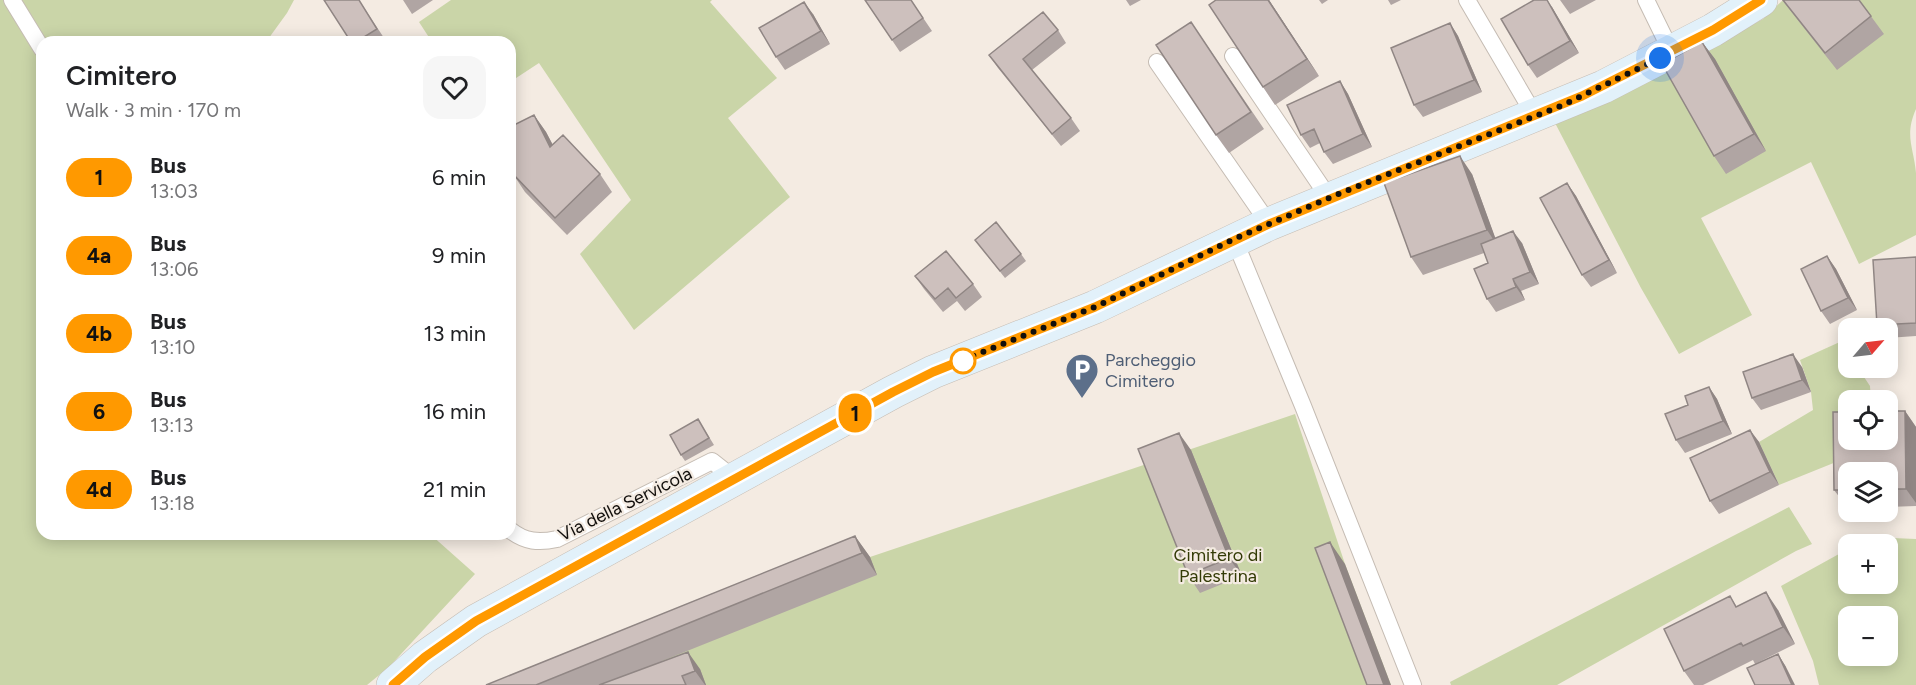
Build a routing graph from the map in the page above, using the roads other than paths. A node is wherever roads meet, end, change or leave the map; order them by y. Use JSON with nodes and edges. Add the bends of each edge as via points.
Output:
{"nodes":[{"id":1,"x":12,"y":0,"type":"edge"},
{"id":2,"x":1467,"y":0,"type":"edge"},
{"id":3,"x":1646,"y":0,"type":"edge"},
{"id":4,"x":1761,"y":0,"type":"edge"},
{"id":5,"x":36,"y":40,"type":"edge"},
{"id":6,"x":1671,"y":51,"type":"junction"},
{"id":7,"x":1233,"y":56,"type":"edge"},
{"id":8,"x":1157,"y":62,"type":"edge"},
{"id":9,"x":1535,"y":116,"type":"junction"},
{"id":10,"x":1329,"y":198,"type":"junction"},
{"id":11,"x":1269,"y":224,"type":"junction"},
{"id":12,"x":1234,"y":239,"type":"junction"},
{"id":13,"x":736,"y":480,"type":"junction"},
{"id":14,"x":516,"y":534,"type":"edge"},
{"id":15,"x":393,"y":685,"type":"edge"},
{"id":16,"x":1413,"y":685,"type":"edge"}],
"edges":[{"from":1,"to":5,"type":"lane"},
{"from":2,"to":9,"type":"lane"},
{"from":3,"to":6,"type":"lane"},
{"from":4,"to":6,"type":"street"},
{"from":6,"to":9,"type":"street","via":[[1604,87]]},
{"from":7,"to":10,"type":"lane"},
{"from":8,"to":11,"type":"lane"},
{"from":9,"to":10,"type":"street"},
{"from":10,"to":11,"type":"street"},
{"from":11,"to":12,"type":"street"},
{"from":12,"to":13,"type":"street","via":[[1079,314],[933,372]]},
{"from":12,"to":16,"type":"lane"},
{"from":13,"to":14,"type":"lane","name":"Via della Servicola","via":[[712,461],[557,539],[535,542]]},
{"from":13,"to":15,"type":"street","via":[[476,621]]}]}
